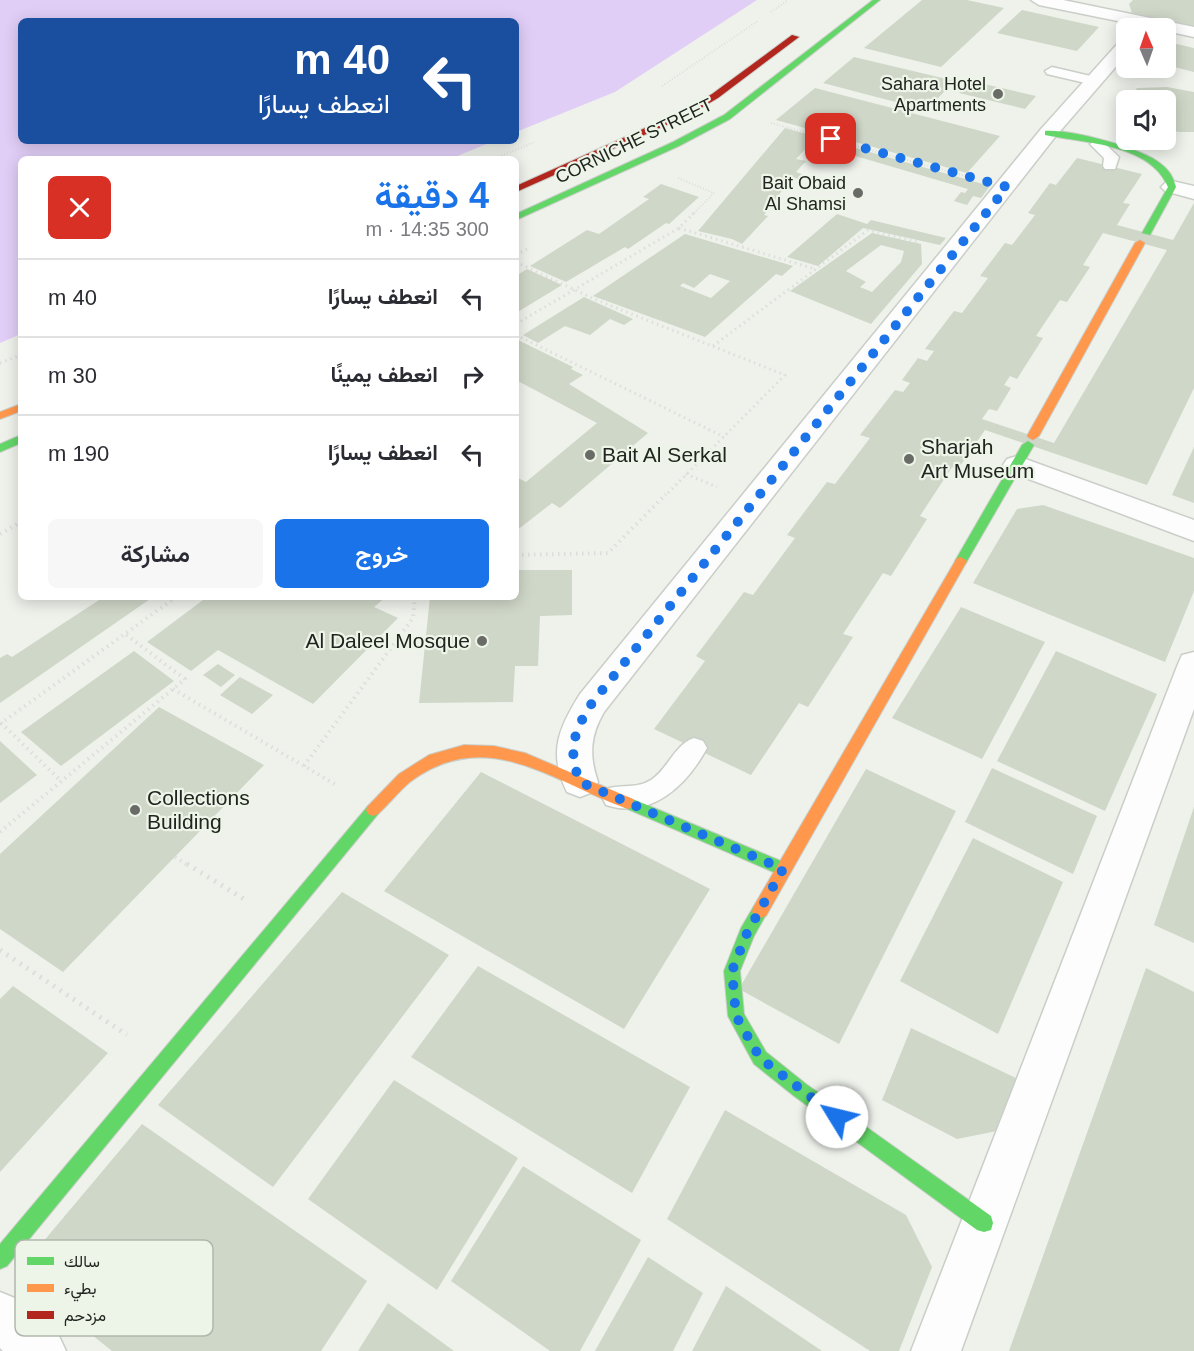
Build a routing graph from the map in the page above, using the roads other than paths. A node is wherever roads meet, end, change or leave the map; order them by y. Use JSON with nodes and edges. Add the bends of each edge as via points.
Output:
{"nodes":[{"id":1,"x":877,"y":0,"type":"edge"},
{"id":2,"x":1039,"y":0,"type":"edge"},
{"id":3,"x":1128,"y":0,"type":"edge"},
{"id":4,"x":1114,"y":16,"type":"junction"},
{"id":5,"x":1121,"y":18,"type":"edge"},
{"id":6,"x":806,"y":28,"type":"dead end"},
{"id":7,"x":1176,"y":29,"type":"edge"},
{"id":8,"x":1194,"y":32,"type":"edge"},
{"id":9,"x":1116,"y":56,"type":"edge"},
{"id":10,"x":1052,"y":71,"type":"dead end"},
{"id":11,"x":1094,"y":81,"type":"junction"},
{"id":12,"x":1048,"y":133,"type":"junction"},
{"id":13,"x":1096,"y":144,"type":"junction"},
{"id":14,"x":1110,"y":166,"type":"dead end"},
{"id":15,"x":1172,"y":187,"type":"junction"},
{"id":16,"x":519,"y":188,"type":"edge"},
{"id":17,"x":1194,"y":193,"type":"edge"},
{"id":18,"x":519,"y":216,"type":"edge"},
{"id":19,"x":18,"y":408,"type":"edge"},
{"id":20,"x":0,"y":416,"type":"edge"},
{"id":21,"x":18,"y":440,"type":"edge"},
{"id":22,"x":0,"y":448,"type":"edge"},
{"id":23,"x":1026,"y":449,"type":"junction"},
{"id":24,"x":1194,"y":531,"type":"edge"},
{"id":25,"x":1194,"y":664,"type":"edge"},
{"id":26,"x":694,"y":748,"type":"dead end"},
{"id":27,"x":580,"y":782,"type":"junction"},
{"id":28,"x":615,"y":797,"type":"junction"},
{"id":29,"x":783,"y":869,"type":"junction"},
{"id":30,"x":984,"y":1223,"type":"junction"},
{"id":31,"x":16,"y":1240,"type":"edge"},
{"id":32,"x":15,"y":1241,"type":"edge"},
{"id":33,"x":0,"y":1259,"type":"edge"},
{"id":34,"x":0,"y":1316,"type":"edge"},
{"id":35,"x":15,"y":1329,"type":"edge"},
{"id":36,"x":23,"y":1336,"type":"edge"},
{"id":37,"x":41,"y":1351,"type":"edge"},
{"id":38,"x":936,"y":1351,"type":"edge"}],
"edges":[{"from":1,"to":18,"type":"street","name":"CORNICHE STREET","via":[[727,117]]},
{"from":2,"to":4,"type":"street"},
{"from":3,"to":4,"type":"street"},
{"from":4,"to":5,"type":"street"},
{"from":6,"to":16,"type":"street","name":"CORNICHE STREET","via":[[694,108]]},
{"from":7,"to":8,"type":"street"},
{"from":9,"to":11,"type":"street"},
{"from":10,"to":11,"type":"lane"},
{"from":11,"to":12,"type":"street"},
{"from":12,"to":13,"type":"street"},
{"from":12,"to":27,"type":"street","via":[[592,703],[573,741],[572,763]]},
{"from":13,"to":14,"type":"lane","via":[[1112,157]]},
{"from":13,"to":15,"type":"street","via":[[1150,159],[1168,173]]},
{"from":15,"to":17,"type":"street"},
{"from":15,"to":23,"type":"street"},
{"from":19,"to":20,"type":"street"},
{"from":21,"to":22,"type":"street"},
{"from":23,"to":24,"type":"street"},
{"from":23,"to":29,"type":"street"},
{"from":25,"to":30,"type":"street"},
{"from":26,"to":28,"type":"lane","via":[[669,782],[653,793],[634,799]]},
{"from":27,"to":28,"type":"street"},
{"from":27,"to":31,"type":"street","via":[[521,757],[492,750],[461,750],[432,758],[406,774]]},
{"from":28,"to":29,"type":"street"},
{"from":29,"to":30,"type":"street","via":[[747,933],[732,971],[736,1016],[750,1041],[760,1058],[800,1090]]},
{"from":30,"to":38,"type":"street"},
{"from":32,"to":33,"type":"street"},
{"from":34,"to":35,"type":"street"},
{"from":36,"to":37,"type":"street"}]}
